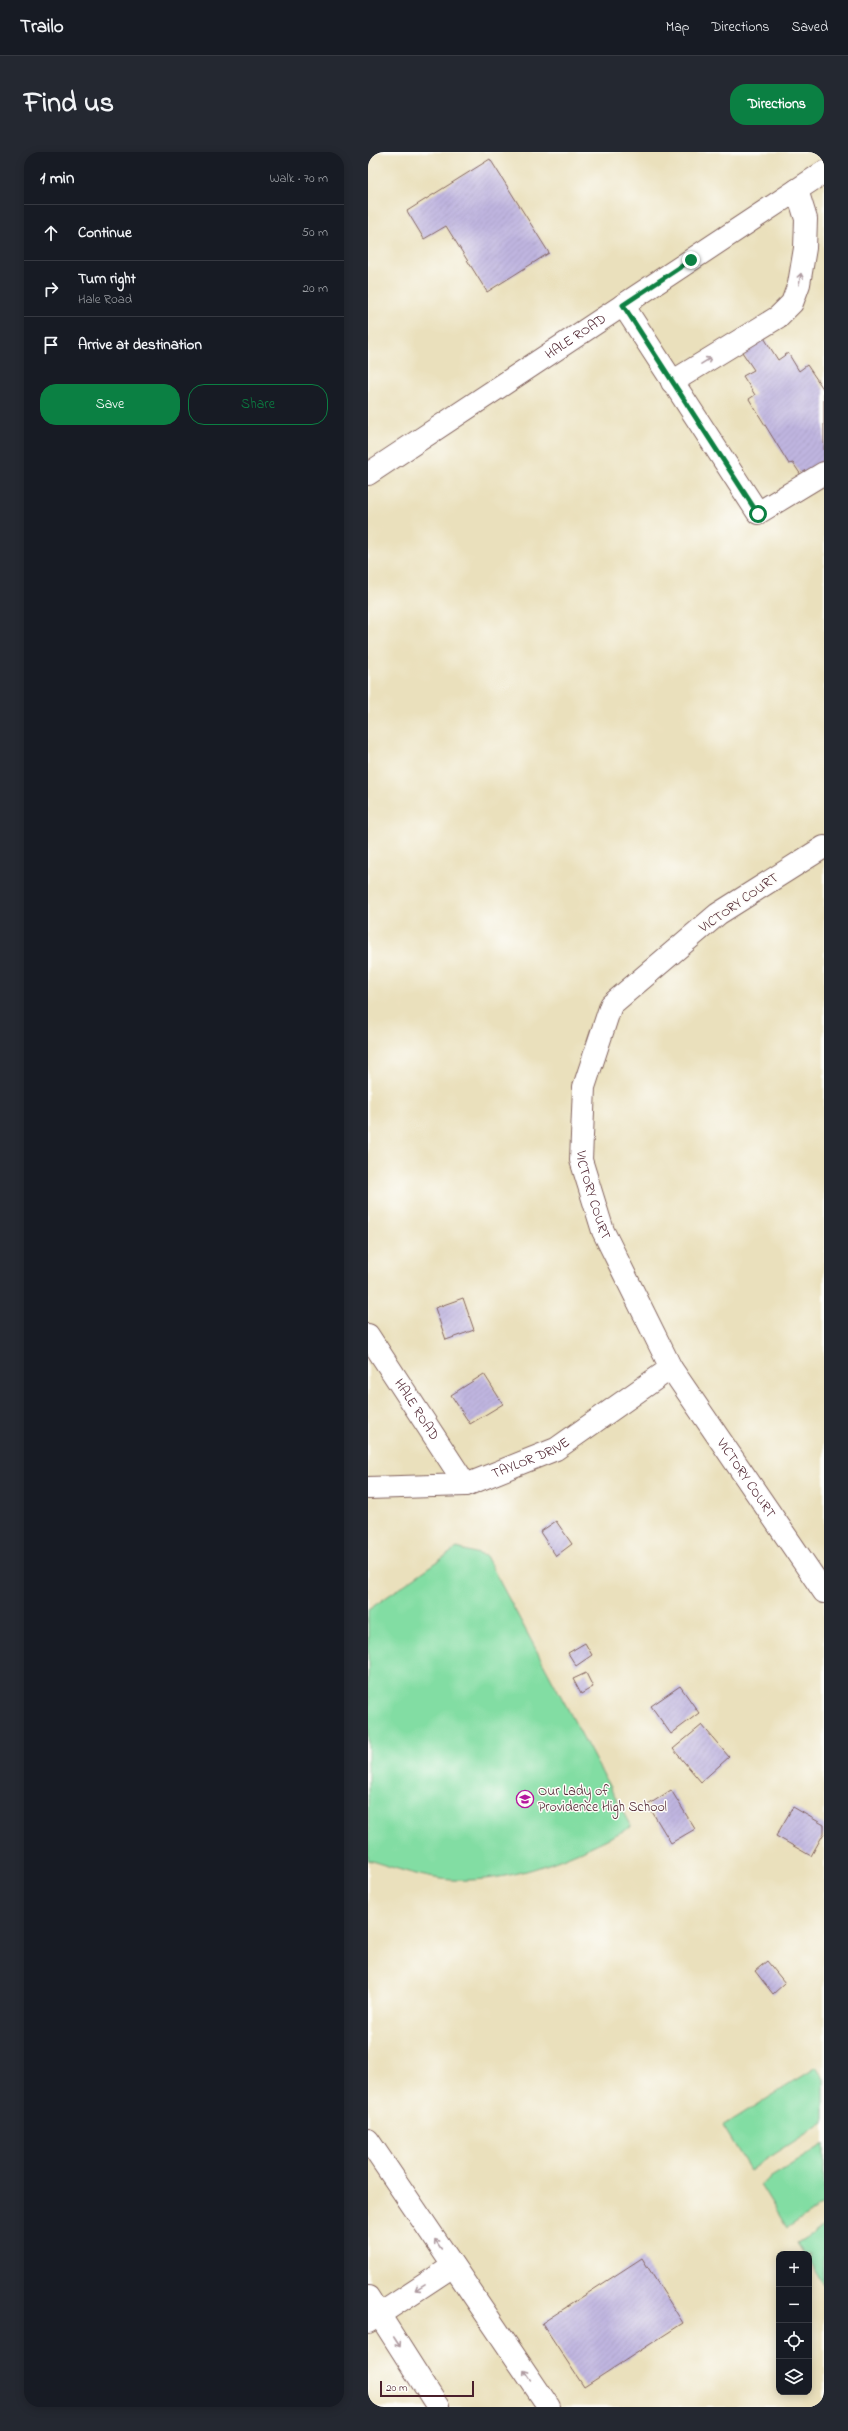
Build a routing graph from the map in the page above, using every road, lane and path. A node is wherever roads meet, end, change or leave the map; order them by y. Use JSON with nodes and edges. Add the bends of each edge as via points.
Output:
{"nodes":[{"id":1,"x":824,"y":172,"type":"edge"},
{"id":2,"x":797,"y":190,"type":"junction"},
{"id":3,"x":623,"y":305,"type":"junction"},
{"id":4,"x":672,"y":382,"type":"junction"},
{"id":5,"x":824,"y":473,"type":"edge"},
{"id":6,"x":368,"y":474,"type":"edge"},
{"id":7,"x":824,"y":847,"type":"edge"},
{"id":8,"x":368,"y":1335,"type":"edge"},
{"id":9,"x":671,"y":1368,"type":"junction"},
{"id":10,"x":466,"y":1485,"type":"junction"},
{"id":11,"x":368,"y":1488,"type":"edge"},
{"id":12,"x":824,"y":1592,"type":"edge"},
{"id":13,"x":368,"y":2140,"type":"edge"},
{"id":14,"x":453,"y":2266,"type":"junction"},
{"id":15,"x":371,"y":2311,"type":"edge"},
{"id":16,"x":438,"y":2407,"type":"edge"},
{"id":17,"x":549,"y":2407,"type":"edge"}],
"edges":[{"from":1,"to":2,"type":"street","name":"HALE ROAD"},
{"from":2,"to":3,"type":"street","name":"HALE ROAD"},
{"from":4,"to":2,"type":"street","one_way":true,"via":[[778,317],[792,303],[799,284],[805,248],[806,219]]},
{"from":3,"to":4,"type":"street"},
{"from":3,"to":6,"type":"street","name":"HALE ROAD"},
{"from":4,"to":5,"type":"street","via":[[758,514]]},
{"from":7,"to":9,"type":"street","name":"VICTORY COURT","via":[[718,914],[611,1005],[584,1087],[580,1160],[602,1231]]},
{"from":8,"to":10,"type":"street","name":"HALE ROAD"},
{"from":9,"to":10,"type":"street","name":"TAYLOR DRIVE","via":[[556,1449]]},
{"from":9,"to":12,"type":"street","name":"VICTORY COURT"},
{"from":10,"to":11,"type":"street","name":"TAYLOR DRIVE"},
{"from":14,"to":13,"type":"street","one_way":true},
{"from":14,"to":15,"type":"street","one_way":true},
{"from":17,"to":14,"type":"street","one_way":true},
{"from":15,"to":16,"type":"street","one_way":true}]}
